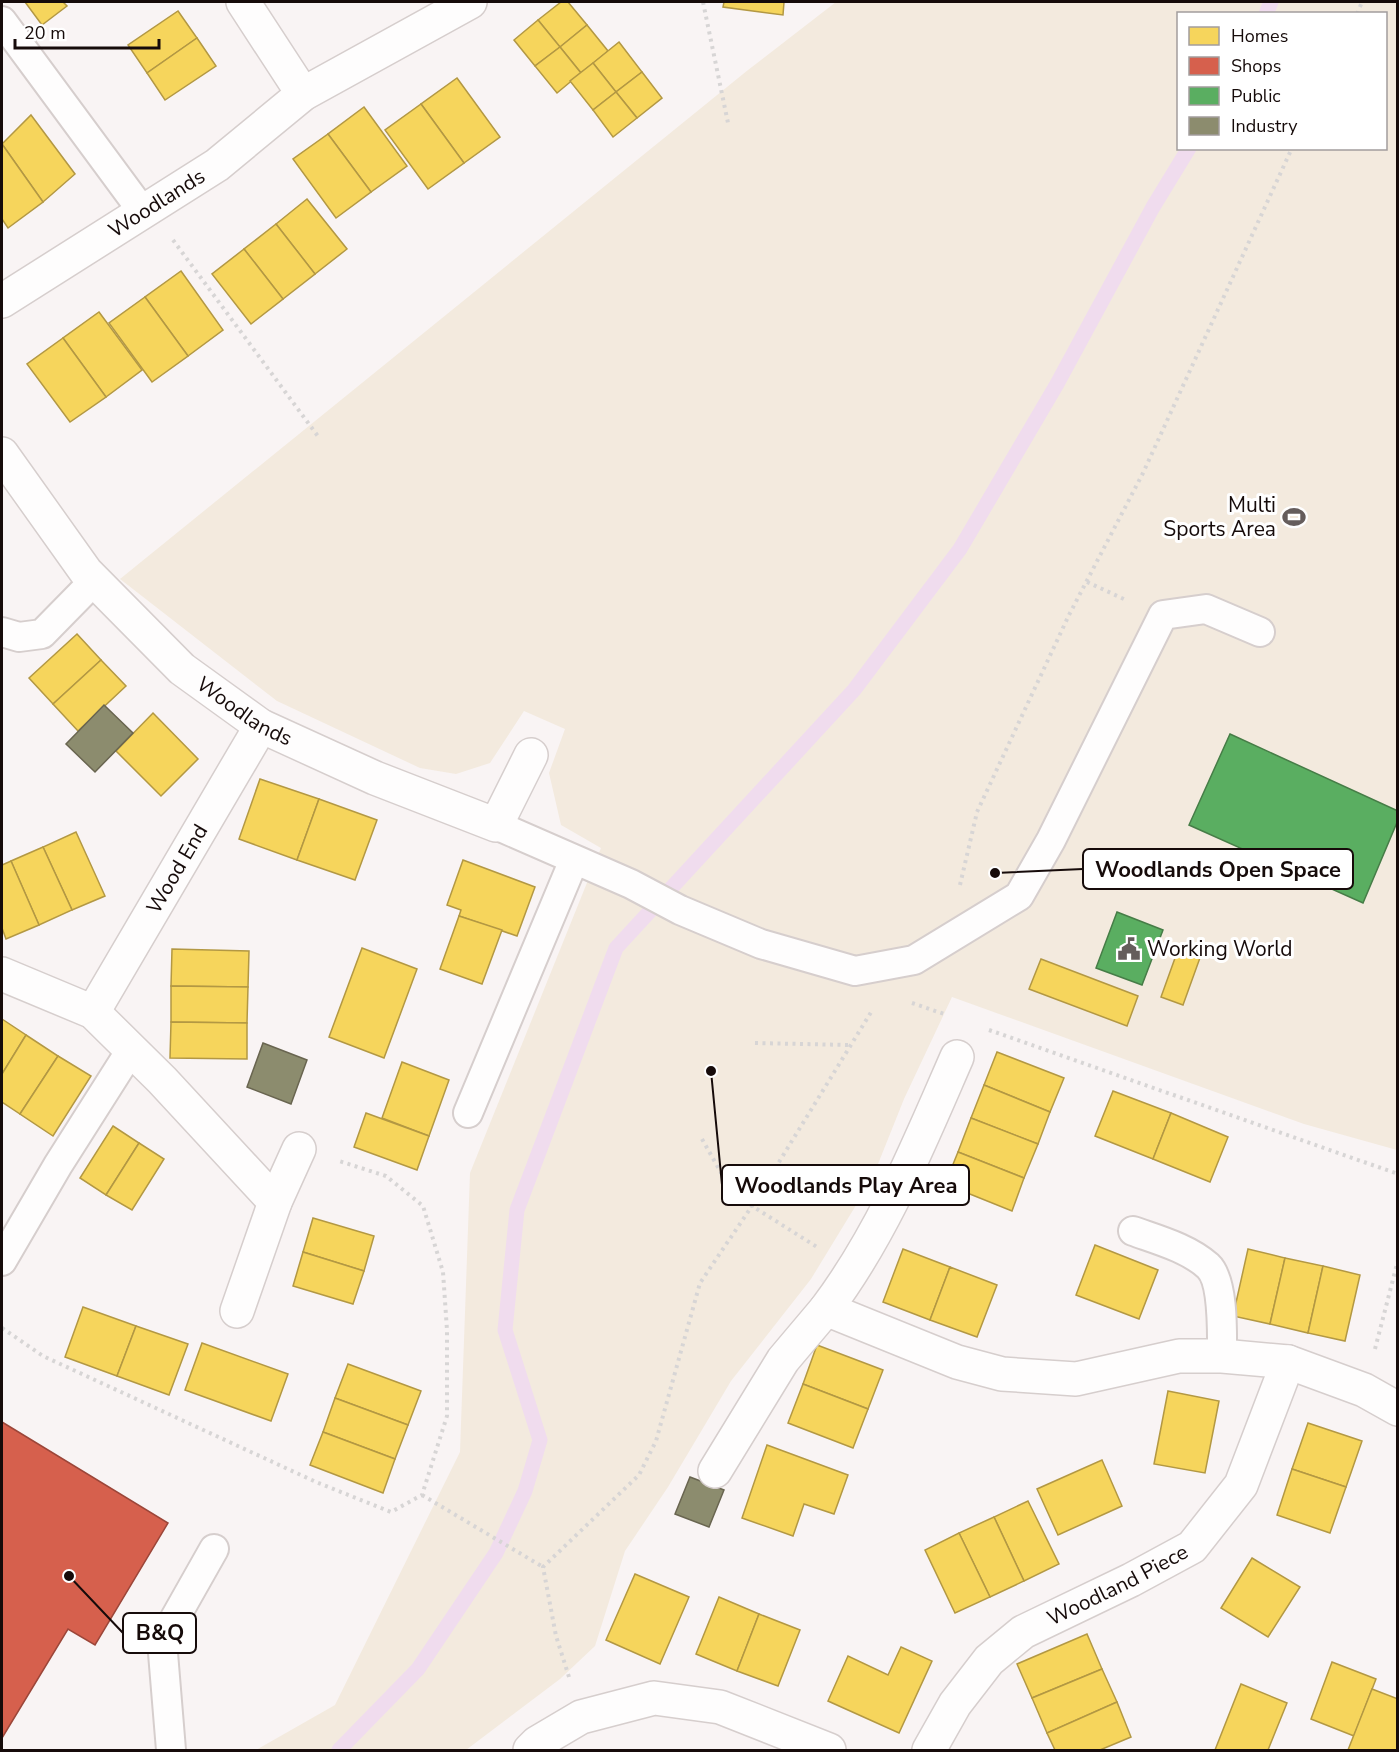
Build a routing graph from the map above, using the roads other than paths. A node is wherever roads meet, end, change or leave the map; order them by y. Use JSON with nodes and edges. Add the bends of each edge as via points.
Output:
{"nodes":[{"id":1,"x":243,"y":2,"type":"edge"},
{"id":2,"x":470,"y":2,"type":"edge"},
{"id":3,"x":2,"y":21,"type":"edge"},
{"id":4,"x":303,"y":94,"type":"junction"},
{"id":5,"x":146,"y":210,"type":"junction"},
{"id":6,"x":2,"y":302,"type":"edge"},
{"id":7,"x":2,"y":454,"type":"edge"},
{"id":8,"x":94,"y":581,"type":"junction"},
{"id":9,"x":2,"y":632,"type":"edge"},
{"id":10,"x":1260,"y":632,"type":"dead end"},
{"id":11,"x":261,"y":726,"type":"junction"},
{"id":12,"x":531,"y":754,"type":"dead end"},
{"id":13,"x":496,"y":825,"type":"junction"},
{"id":14,"x":574,"y":860,"type":"junction"},
{"id":15,"x":2,"y":974,"type":"edge"},
{"id":16,"x":93,"y":1012,"type":"junction"},
{"id":17,"x":131,"y":1050,"type":"junction"},
{"id":18,"x":957,"y":1057,"type":"dead end"},
{"id":19,"x":468,"y":1113,"type":"dead end"},
{"id":20,"x":299,"y":1149,"type":"road end"},
{"id":21,"x":275,"y":1202,"type":"junction"},
{"id":22,"x":1133,"y":1231,"type":"dead end"},
{"id":23,"x":2,"y":1261,"type":"edge"},
{"id":24,"x":826,"y":1309,"type":"junction"},
{"id":25,"x":237,"y":1311,"type":"dead end"},
{"id":26,"x":1222,"y":1356,"type":"junction"},
{"id":27,"x":1288,"y":1362,"type":"junction"},
{"id":28,"x":1398,"y":1409,"type":"edge"},
{"id":29,"x":715,"y":1471,"type":"dead end"},
{"id":30,"x":214,"y":1549,"type":"dead end"},
{"id":31,"x":171,"y":1750,"type":"edge"},
{"id":32,"x":530,"y":1750,"type":"edge"},
{"id":33,"x":829,"y":1750,"type":"edge"},
{"id":34,"x":929,"y":1750,"type":"edge"}],
"edges":[{"from":1,"to":4,"type":"street"},
{"from":2,"to":4,"type":"street","name":"Woodlands"},
{"from":3,"to":5,"type":"lane"},
{"from":4,"to":5,"type":"street","name":"Woodlands","via":[[217,165]]},
{"from":5,"to":6,"type":"street","name":"Woodlands"},
{"from":7,"to":8,"type":"street","name":"Woodlands"},
{"from":8,"to":9,"type":"lane","via":[[42,634],[19,637]]},
{"from":8,"to":11,"type":"street","name":"Woodlands","via":[[182,669]]},
{"from":10,"to":14,"type":"lane","via":[[1206,609],[1163,615],[1019,896],[914,960],[855,971],[761,944]]},
{"from":11,"to":13,"type":"street","name":"Woodlands","via":[[375,778]]},
{"from":11,"to":16,"type":"street","name":"Wood End"},
{"from":12,"to":13,"type":"street"},
{"from":13,"to":14,"type":"lane"},
{"from":14,"to":19,"type":"lane"},
{"from":15,"to":16,"type":"street"},
{"from":16,"to":17,"type":"street"},
{"from":17,"to":21,"type":"street"},
{"from":17,"to":23,"type":"lane"},
{"from":18,"to":24,"type":"street","via":[[909,1165],[855,1271]]},
{"from":20,"to":21,"type":"street"},
{"from":21,"to":25,"type":"street"},
{"from":22,"to":26,"type":"lane","via":[[1178,1248],[1210,1267],[1221,1297]]},
{"from":24,"to":26,"type":"street","via":[[957,1362],[1002,1374],[1076,1379],[1179,1356]]},
{"from":24,"to":29,"type":"street","via":[[783,1360]]},
{"from":26,"to":27,"type":"street"},
{"from":27,"to":28,"type":"street","via":[[1364,1390]]},
{"from":27,"to":34,"type":"street","name":"Woodland Piece","via":[[1241,1485],[1192,1547],[1023,1632],[989,1660],[955,1704]]},
{"from":30,"to":31,"type":"lane","via":[[162,1641]]},
{"from":32,"to":33,"type":"street","via":[[581,1717],[654,1698],[720,1707]]}]}
